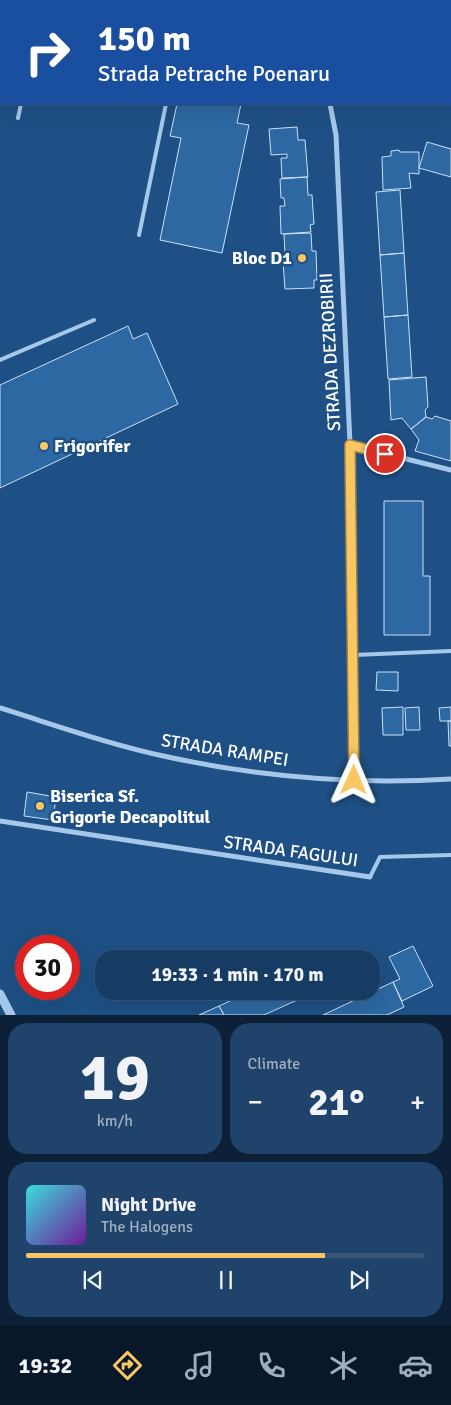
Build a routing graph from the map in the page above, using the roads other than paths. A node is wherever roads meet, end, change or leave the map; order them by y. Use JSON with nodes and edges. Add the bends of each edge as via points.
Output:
{"nodes":[{"id":1,"x":21,"y":105,"type":"edge"},
{"id":2,"x":166,"y":105,"type":"edge"},
{"id":3,"x":330,"y":105,"type":"edge"},
{"id":4,"x":18,"y":118,"type":"dead end"},
{"id":5,"x":139,"y":235,"type":"dead end"},
{"id":6,"x":94,"y":320,"type":"dead end"},
{"id":7,"x":0,"y":360,"type":"edge"},
{"id":8,"x":350,"y":445,"type":"junction"},
{"id":9,"x":451,"y":470,"type":"edge"},
{"id":10,"x":451,"y":652,"type":"edge"},
{"id":11,"x":354,"y":656,"type":"junction"},
{"id":12,"x":0,"y":708,"type":"edge"},
{"id":13,"x":451,"y":779,"type":"edge"},
{"id":14,"x":354,"y":780,"type":"junction"},
{"id":15,"x":0,"y":821,"type":"edge"},
{"id":16,"x":451,"y":855,"type":"edge"},
{"id":17,"x":370,"y":877,"type":"joint"},
{"id":18,"x":0,"y":994,"type":"edge"},
{"id":19,"x":11,"y":1015,"type":"edge"}],
"edges":[{"from":1,"to":4,"type":"lane"},
{"from":2,"to":5,"type":"lane"},
{"from":3,"to":8,"type":"street","name":"STRADA DEZROBIRII","via":[[336,135]]},
{"from":6,"to":7,"type":"lane"},
{"from":8,"to":9,"type":"street"},
{"from":8,"to":11,"type":"street","name":"STRADA DEZROBIRII"},
{"from":10,"to":11,"type":"lane"},
{"from":11,"to":14,"type":"street","name":"STRADA DEZROBIRII"},
{"from":12,"to":14,"type":"street","name":"STRADA RAMPEI","via":[[166,757],[257,773]]},
{"from":13,"to":14,"type":"street","name":"STRADA RAMPEI"},
{"from":15,"to":17,"type":"street","name":"STRADA FAGULUI"},
{"from":16,"to":17,"type":"lane","via":[[380,858]]},
{"from":18,"to":19,"type":"street"}]}
